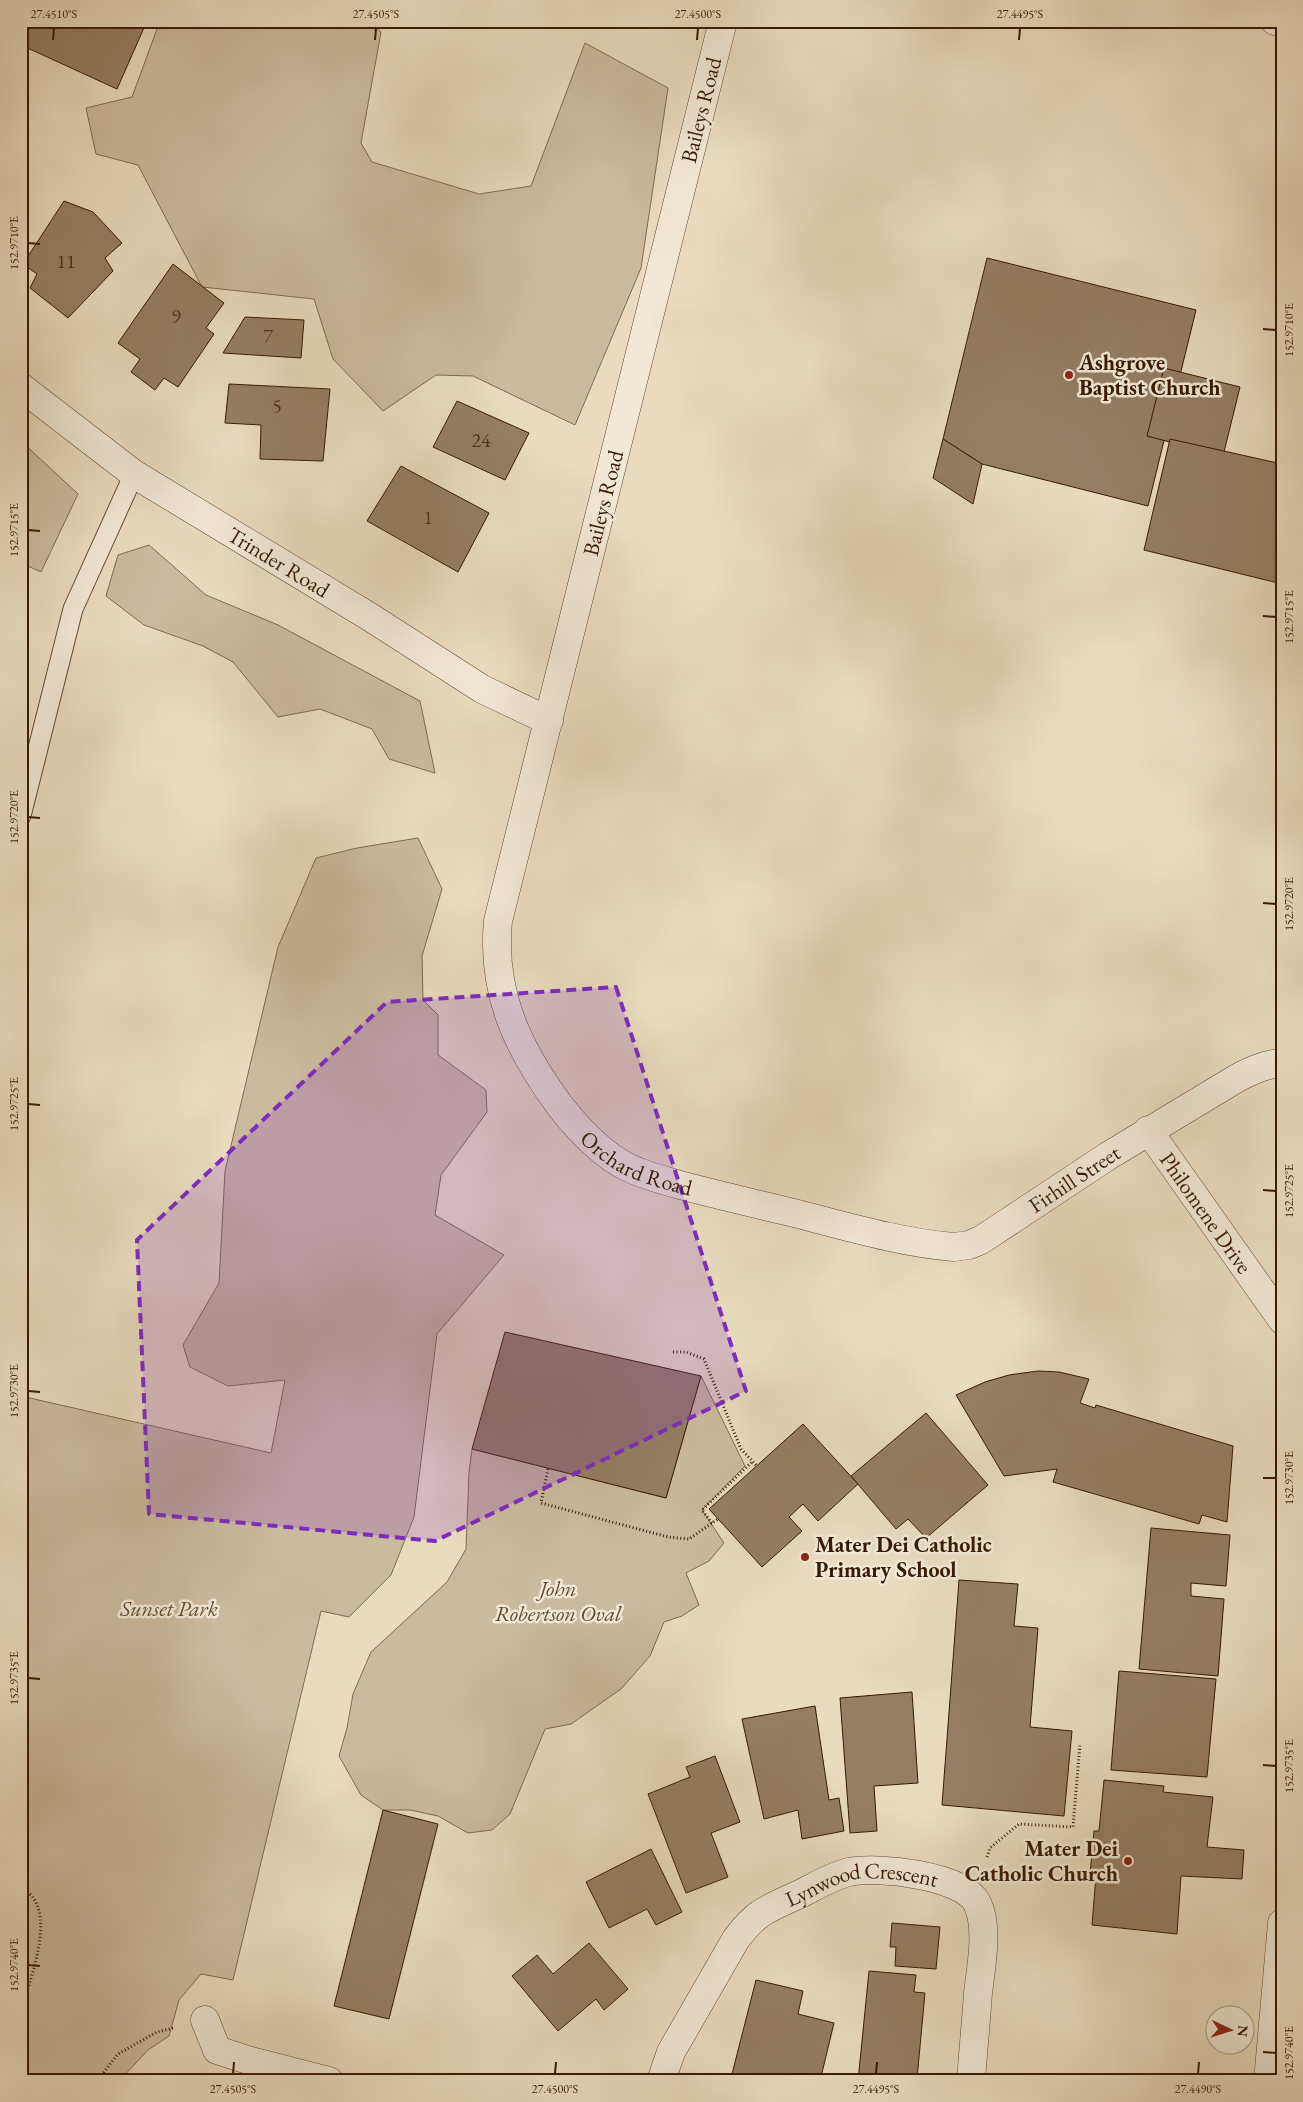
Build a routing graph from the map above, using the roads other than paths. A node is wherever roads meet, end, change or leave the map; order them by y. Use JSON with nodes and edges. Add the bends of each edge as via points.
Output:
{"nodes":[{"id":1,"x":723,"y":21,"type":"edge"},
{"id":2,"x":1275,"y":21,"type":"edge"},
{"id":3,"x":1282,"y":23,"type":"edge"},
{"id":4,"x":21,"y":387,"type":"edge"},
{"id":5,"x":134,"y":474,"type":"junction"},
{"id":6,"x":549,"y":721,"type":"junction"},
{"id":7,"x":21,"y":816,"type":"edge"},
{"id":8,"x":501,"y":987,"type":"joint"},
{"id":9,"x":1282,"y":1063,"type":"edge"},
{"id":10,"x":1148,"y":1130,"type":"junction"},
{"id":11,"x":858,"y":1229,"type":"joint"},
{"id":12,"x":1282,"y":1320,"type":"edge"},
{"id":13,"x":1282,"y":1922,"type":"edge"},
{"id":14,"x":205,"y":2020,"type":"road end"},
{"id":15,"x":329,"y":2081,"type":"edge"},
{"id":16,"x":661,"y":2081,"type":"edge"},
{"id":17,"x":971,"y":2081,"type":"edge"},
{"id":18,"x":1268,"y":2081,"type":"edge"}],
"edges":[{"from":1,"to":6,"type":"street","name":"Baileys Road"},
{"from":2,"to":3,"type":"street"},
{"from":4,"to":5,"type":"street","name":"Trinder Road"},
{"from":5,"to":6,"type":"street","name":"Trinder Road","via":[[482,689]]},
{"from":5,"to":7,"type":"lane","via":[[73,610]]},
{"from":6,"to":8,"type":"street","name":"Baileys Road","via":[[498,920],[496,957]]},
{"from":8,"to":11,"type":"street","name":"Orchard Road","via":[[513,1027],[538,1076],[568,1116],[614,1160],[636,1171],[682,1185]]},
{"from":9,"to":10,"type":"street","name":"Firhill Street","via":[[1239,1077]]},
{"from":10,"to":11,"type":"street","name":"Firhill Street","via":[[975,1243],[947,1246]]},
{"from":10,"to":12,"type":"street","name":"Philomene Drive"},
{"from":13,"to":18,"type":"street"},
{"from":14,"to":15,"type":"street","via":[[217,2050]]},
{"from":16,"to":17,"type":"street","name":"Lynwood Crescent","via":[[671,2052],[736,1939],[747,1926],[764,1911],[836,1877],[866,1870],[943,1880],[965,1890],[978,1904],[983,1935]]}]}
